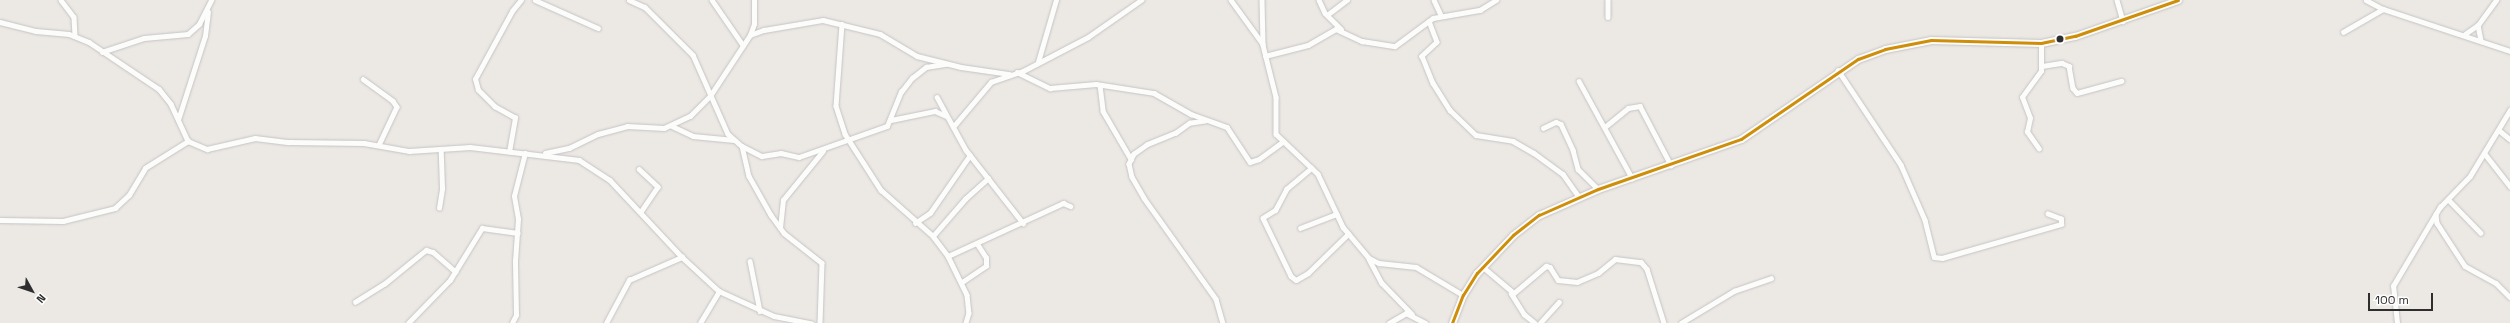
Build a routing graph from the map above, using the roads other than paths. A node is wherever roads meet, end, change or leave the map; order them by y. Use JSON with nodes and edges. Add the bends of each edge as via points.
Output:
{"nodes":[{"id":1,"x":61,"y":0,"type":"edge"},
{"id":2,"x":212,"y":0,"type":"edge"},
{"id":3,"x":521,"y":0,"type":"edge"},
{"id":4,"x":535,"y":0,"type":"edge"},
{"id":5,"x":629,"y":0,"type":"edge"},
{"id":6,"x":712,"y":0,"type":"edge"},
{"id":7,"x":754,"y":0,"type":"edge"},
{"id":8,"x":1056,"y":0,"type":"edge"},
{"id":9,"x":1142,"y":0,"type":"edge"},
{"id":10,"x":1231,"y":0,"type":"edge"},
{"id":11,"x":1262,"y":0,"type":"edge"},
{"id":12,"x":1319,"y":0,"type":"edge"},
{"id":13,"x":1347,"y":0,"type":"edge"},
{"id":14,"x":1434,"y":0,"type":"edge"},
{"id":15,"x":1496,"y":0,"type":"edge"},
{"id":16,"x":1608,"y":0,"type":"edge"},
{"id":17,"x":2117,"y":0,"type":"edge"},
{"id":18,"x":2178,"y":0,"type":"edge"},
{"id":19,"x":2366,"y":0,"type":"edge"},
{"id":20,"x":2496,"y":0,"type":"edge"},
{"id":21,"x":2383,"y":9,"type":"junction"},
{"id":22,"x":208,"y":10,"type":"junction"},
{"id":23,"x":1327,"y":15,"type":"junction"},
{"id":24,"x":1441,"y":15,"type":"junction"},
{"id":25,"x":1608,"y":17,"type":"dead end"},
{"id":26,"x":2123,"y":20,"type":"junction"},
{"id":27,"x":0,"y":22,"type":"edge"},
{"id":28,"x":1429,"y":22,"type":"junction"},
{"id":29,"x":842,"y":24,"type":"junction"},
{"id":30,"x":2478,"y":25,"type":"junction"},
{"id":31,"x":598,"y":28,"type":"dead end"},
{"id":32,"x":1341,"y":29,"type":"junction"},
{"id":33,"x":2343,"y":32,"type":"dead end"},
{"id":34,"x":2465,"y":34,"type":"junction"},
{"id":35,"x":750,"y":35,"type":"junction"},
{"id":36,"x":75,"y":36,"type":"junction"},
{"id":37,"x":2481,"y":40,"type":"junction"},
{"id":38,"x":2041,"y":43,"type":"junction"},
{"id":39,"x":743,"y":45,"type":"junction"},
{"id":40,"x":1263,"y":45,"type":"junction"},
{"id":41,"x":2510,"y":51,"type":"edge"},
{"id":42,"x":102,"y":52,"type":"junction"},
{"id":43,"x":1265,"y":56,"type":"junction"},
{"id":44,"x":1038,"y":62,"type":"junction"},
{"id":45,"x":948,"y":64,"type":"junction"},
{"id":46,"x":2042,"y":66,"type":"junction"},
{"id":47,"x":1838,"y":70,"type":"junction"},
{"id":48,"x":1017,"y":72,"type":"junction"},
{"id":49,"x":1009,"y":74,"type":"junction"},
{"id":50,"x":363,"y":79,"type":"dead end"},
{"id":51,"x":1580,"y":81,"type":"dead end"},
{"id":52,"x":2121,"y":81,"type":"dead end"},
{"id":53,"x":1100,"y":85,"type":"junction"},
{"id":54,"x":710,"y":96,"type":"junction"},
{"id":55,"x":937,"y":97,"type":"dead end"},
{"id":56,"x":2510,"y":110,"type":"edge"},
{"id":57,"x":946,"y":116,"type":"junction"},
{"id":58,"x":178,"y":120,"type":"junction"},
{"id":59,"x":891,"y":120,"type":"junction"},
{"id":60,"x":1209,"y":121,"type":"junction"},
{"id":61,"x":672,"y":126,"type":"junction"},
{"id":62,"x":953,"y":126,"type":"junction"},
{"id":63,"x":1606,"y":126,"type":"junction"},
{"id":64,"x":1543,"y":128,"type":"dead end"},
{"id":65,"x":2500,"y":131,"type":"junction"},
{"id":66,"x":2510,"y":139,"type":"edge"},
{"id":67,"x":734,"y":140,"type":"junction"},
{"id":68,"x":188,"y":141,"type":"junction"},
{"id":69,"x":848,"y":141,"type":"junction"},
{"id":70,"x":1282,"y":142,"type":"junction"},
{"id":71,"x":379,"y":145,"type":"junction"},
{"id":72,"x":742,"y":146,"type":"junction"},
{"id":73,"x":2039,"y":149,"type":"dead end"},
{"id":74,"x":441,"y":150,"type":"junction"},
{"id":75,"x":824,"y":150,"type":"junction"},
{"id":76,"x":509,"y":152,"type":"junction"},
{"id":77,"x":525,"y":153,"type":"junction"},
{"id":78,"x":543,"y":153,"type":"junction"},
{"id":79,"x":2485,"y":154,"type":"junction"},
{"id":80,"x":970,"y":155,"type":"junction"},
{"id":81,"x":1131,"y":159,"type":"junction"},
{"id":82,"x":1671,"y":165,"type":"junction"},
{"id":83,"x":1312,"y":168,"type":"junction"},
{"id":84,"x":639,"y":169,"type":"dead end"},
{"id":85,"x":988,"y":178,"type":"junction"},
{"id":86,"x":1632,"y":178,"type":"junction"},
{"id":87,"x":2510,"y":186,"type":"edge"},
{"id":88,"x":1598,"y":189,"type":"junction"},
{"id":89,"x":1578,"y":197,"type":"junction"},
{"id":90,"x":2448,"y":199,"type":"junction"},
{"id":91,"x":1070,"y":206,"type":"dead end"},
{"id":92,"x":438,"y":208,"type":"dead end"},
{"id":93,"x":641,"y":212,"type":"junction"},
{"id":94,"x":1336,"y":214,"type":"junction"},
{"id":95,"x":2048,"y":214,"type":"dead end"},
{"id":96,"x":2436,"y":214,"type":"junction"},
{"id":97,"x":0,"y":220,"type":"edge"},
{"id":98,"x":915,"y":223,"type":"junction"},
{"id":99,"x":1023,"y":223,"type":"junction"},
{"id":100,"x":780,"y":228,"type":"junction"},
{"id":101,"x":1300,"y":228,"type":"dead end"},
{"id":102,"x":518,"y":233,"type":"junction"},
{"id":103,"x":2480,"y":233,"type":"dead end"},
{"id":104,"x":1348,"y":234,"type":"junction"},
{"id":105,"x":933,"y":236,"type":"junction"},
{"id":106,"x":977,"y":244,"type":"junction"},
{"id":107,"x":948,"y":256,"type":"junction"},
{"id":108,"x":682,"y":257,"type":"junction"},
{"id":109,"x":1369,"y":258,"type":"junction"},
{"id":110,"x":750,"y":261,"type":"dead end"},
{"id":111,"x":1483,"y":267,"type":"junction"},
{"id":112,"x":456,"y":272,"type":"junction"},
{"id":113,"x":1771,"y":278,"type":"dead end"},
{"id":114,"x":962,"y":282,"type":"junction"},
{"id":115,"x":719,"y":291,"type":"junction"},
{"id":116,"x":1511,"y":293,"type":"junction"},
{"id":117,"x":1463,"y":295,"type":"junction"},
{"id":118,"x":2510,"y":297,"type":"edge"},
{"id":119,"x":355,"y":302,"type":"dead end"},
{"id":120,"x":1559,"y":302,"type":"dead end"},
{"id":121,"x":760,"y":311,"type":"junction"},
{"id":122,"x":1412,"y":314,"type":"junction"},
{"id":123,"x":408,"y":323,"type":"edge"},
{"id":124,"x":512,"y":323,"type":"edge"},
{"id":125,"x":606,"y":323,"type":"edge"},
{"id":126,"x":700,"y":323,"type":"edge"},
{"id":127,"x":811,"y":323,"type":"edge"},
{"id":128,"x":820,"y":323,"type":"edge"},
{"id":129,"x":966,"y":323,"type":"edge"},
{"id":130,"x":1223,"y":323,"type":"edge"},
{"id":131,"x":1389,"y":323,"type":"edge"},
{"id":132,"x":1426,"y":323,"type":"edge"},
{"id":133,"x":1452,"y":323,"type":"edge"},
{"id":134,"x":1535,"y":323,"type":"edge"},
{"id":135,"x":1540,"y":323,"type":"edge"},
{"id":136,"x":1664,"y":323,"type":"edge"},
{"id":137,"x":1681,"y":323,"type":"edge"},
{"id":138,"x":2397,"y":323,"type":"edge"}],
"edges":[{"from":1,"to":36,"type":"street","via":[[74,17]]},
{"from":2,"to":22,"type":"street"},
{"from":3,"to":76,"type":"street","via":[[512,11],[475,79],[482,94],[498,109],[515,118]]},
{"from":4,"to":31,"type":"street"},
{"from":5,"to":54,"type":"street","via":[[645,6],[693,55]]},
{"from":6,"to":39,"type":"street"},
{"from":7,"to":35,"type":"street","via":[[754,24]]},
{"from":8,"to":44,"type":"street"},
{"from":9,"to":44,"type":"street","via":[[1088,37]]},
{"from":10,"to":40,"type":"street"},
{"from":11,"to":40,"type":"street"},
{"from":12,"to":23,"type":"street"},
{"from":13,"to":23,"type":"street"},
{"from":14,"to":24,"type":"street"},
{"from":15,"to":24,"type":"street","via":[[1480,10]]},
{"from":16,"to":25,"type":"street"},
{"from":17,"to":26,"type":"street"},
{"from":18,"to":26,"type":"main road"},
{"from":19,"to":21,"type":"street"},
{"from":20,"to":30,"type":"street"},
{"from":21,"to":33,"type":"street"},
{"from":21,"to":34,"type":"street"},
{"from":22,"to":42,"type":"street","via":[[196,29],[185,36],[144,38]]},
{"from":22,"to":58,"type":"street","via":[[205,36]]},
{"from":23,"to":32,"type":"street"},
{"from":24,"to":28,"type":"street"},
{"from":26,"to":38,"type":"main road","via":[[2075,36]]},
{"from":27,"to":36,"type":"street"},
{"from":28,"to":32,"type":"street","via":[[1391,46],[1377,41],[1358,40]]},
{"from":28,"to":89,"type":"street","via":[[1437,42],[1422,56],[1430,78],[1450,110],[1476,135],[1513,142],[1534,153],[1563,174]]},
{"from":29,"to":35,"type":"street","via":[[815,20]]},
{"from":29,"to":45,"type":"street","via":[[880,34],[906,52]]},
{"from":29,"to":69,"type":"street","via":[[836,106]]},
{"from":30,"to":34,"type":"street"},
{"from":30,"to":37,"type":"street"},
{"from":32,"to":43,"type":"street","via":[[1332,30],[1301,48]]},
{"from":34,"to":37,"type":"street"},
{"from":35,"to":39,"type":"street"},
{"from":36,"to":42,"type":"street"},
{"from":37,"to":41,"type":"street"},
{"from":38,"to":46,"type":"street"},
{"from":38,"to":47,"type":"main road","via":[[1931,40],[1885,48]]},
{"from":39,"to":54,"type":"street"},
{"from":40,"to":43,"type":"street"},
{"from":42,"to":58,"type":"street","via":[[158,89]]},
{"from":43,"to":70,"type":"street","via":[[1276,97],[1274,127]]},
{"from":44,"to":48,"type":"street"},
{"from":45,"to":49,"type":"street"},
{"from":45,"to":59,"type":"street","via":[[926,67],[912,78],[901,92]]},
{"from":46,"to":52,"type":"street","via":[[2062,63],[2069,66],[2073,88],[2077,93]]},
{"from":46,"to":73,"type":"street","via":[[2038,78],[2022,97],[2030,118],[2027,132]]},
{"from":47,"to":82,"type":"main road","via":[[1745,137]]},
{"from":47,"to":95,"type":"street","via":[[1901,165],[1924,220],[1934,257],[1942,258],[2061,224],[2061,219]]},
{"from":48,"to":49,"type":"street"},
{"from":48,"to":53,"type":"street","via":[[1050,88]]},
{"from":49,"to":62,"type":"street","via":[[987,86]]},
{"from":50,"to":71,"type":"street","via":[[393,100],[397,107]]},
{"from":51,"to":63,"type":"street"},
{"from":53,"to":60,"type":"street","via":[[1151,92]]},
{"from":53,"to":81,"type":"street","via":[[1103,111]]},
{"from":54,"to":61,"type":"street","via":[[690,116]]},
{"from":54,"to":67,"type":"street"},
{"from":55,"to":57,"type":"street"},
{"from":56,"to":65,"type":"street"},
{"from":57,"to":59,"type":"street","via":[[935,111]]},
{"from":57,"to":62,"type":"street"},
{"from":58,"to":68,"type":"street"},
{"from":59,"to":69,"type":"street","via":[[887,126]]},
{"from":60,"to":70,"type":"street","via":[[1228,128],[1250,162],[1259,159]]},
{"from":60,"to":81,"type":"street","via":[[1190,122],[1176,133],[1147,145]]},
{"from":61,"to":67,"type":"street","via":[[697,137]]},
{"from":61,"to":78,"type":"street","via":[[654,129],[627,126],[598,134],[569,148]]},
{"from":62,"to":80,"type":"street"},
{"from":63,"to":82,"type":"street","via":[[1628,108],[1640,106]]},
{"from":63,"to":86,"type":"street"},
{"from":64,"to":88,"type":"street","via":[[1556,122],[1561,124],[1574,150],[1578,169]]},
{"from":65,"to":66,"type":"street"},
{"from":65,"to":79,"type":"street"},
{"from":67,"to":72,"type":"street"},
{"from":68,"to":71,"type":"street","via":[[207,149],[255,138]]},
{"from":68,"to":97,"type":"street","via":[[145,168],[129,195],[115,208],[63,221]]},
{"from":69,"to":75,"type":"street"},
{"from":69,"to":98,"type":"street","via":[[881,190]]},
{"from":70,"to":83,"type":"street"},
{"from":71,"to":74,"type":"street","via":[[409,151]]},
{"from":72,"to":75,"type":"street","via":[[762,156],[781,153],[796,157]]},
{"from":72,"to":100,"type":"street","via":[[749,176]]},
{"from":74,"to":76,"type":"street","via":[[470,147]]},
{"from":74,"to":92,"type":"street","via":[[442,188]]},
{"from":75,"to":100,"type":"street","via":[[783,200]]},
{"from":76,"to":77,"type":"street"},
{"from":77,"to":78,"type":"street"},
{"from":77,"to":102,"type":"street","via":[[514,196],[518,213]]},
{"from":78,"to":93,"type":"street","via":[[588,164],[610,180]]},
{"from":79,"to":87,"type":"street"},
{"from":79,"to":90,"type":"street","via":[[2470,176]]},
{"from":80,"to":85,"type":"street"},
{"from":80,"to":98,"type":"street","via":[[930,213]]},
{"from":81,"to":130,"type":"street","via":[[1130,168],[1136,185],[1216,299]]},
{"from":82,"to":86,"type":"main road"},
{"from":83,"to":94,"type":"street","via":[[1322,180]]},
{"from":83,"to":104,"type":"street","via":[[1286,189],[1276,210],[1264,218],[1291,276],[1296,280],[1308,273]]},
{"from":84,"to":93,"type":"street","via":[[658,187]]},
{"from":85,"to":99,"type":"street"},
{"from":85,"to":105,"type":"street","via":[[965,199]]},
{"from":86,"to":88,"type":"main road"},
{"from":88,"to":89,"type":"main road"},
{"from":89,"to":111,"type":"main road","via":[[1525,224]]},
{"from":90,"to":96,"type":"street"},
{"from":90,"to":103,"type":"street"},
{"from":91,"to":99,"type":"street","via":[[1064,202]]},
{"from":93,"to":108,"type":"street"},
{"from":94,"to":101,"type":"street"},
{"from":94,"to":104,"type":"street"},
{"from":96,"to":118,"type":"street","via":[[2437,223],[2465,266],[2496,283]]},
{"from":96,"to":138,"type":"street","via":[[2393,286]]},
{"from":98,"to":105,"type":"street"},
{"from":99,"to":106,"type":"street"},
{"from":100,"to":128,"type":"street","via":[[822,263]]},
{"from":102,"to":112,"type":"street","via":[[482,228]]},
{"from":102,"to":124,"type":"street","via":[[515,261],[516,315]]},
{"from":104,"to":109,"type":"street"},
{"from":105,"to":107,"type":"street"},
{"from":106,"to":107,"type":"street"},
{"from":106,"to":114,"type":"street","via":[[986,258],[986,266]]},
{"from":107,"to":114,"type":"street"},
{"from":108,"to":115,"type":"street"},
{"from":108,"to":125,"type":"street","via":[[629,280]]},
{"from":109,"to":117,"type":"street","via":[[1379,263],[1416,267]]},
{"from":109,"to":122,"type":"street","via":[[1382,283]]},
{"from":110,"to":121,"type":"street"},
{"from":111,"to":116,"type":"street"},
{"from":111,"to":117,"type":"main road"},
{"from":112,"to":119,"type":"street","via":[[433,252],[426,250],[387,282]]},
{"from":112,"to":123,"type":"street"},
{"from":113,"to":137,"type":"street","via":[[1734,291]]},
{"from":114,"to":129,"type":"street","via":[[969,303]]},
{"from":115,"to":121,"type":"street"},
{"from":115,"to":126,"type":"street"},
{"from":116,"to":134,"type":"street","via":[[1524,314]]},
{"from":116,"to":136,"type":"street","via":[[1516,292],[1546,266],[1560,281],[1577,282],[1598,273],[1614,259],[1624,258],[1645,266]]},
{"from":117,"to":133,"type":"main road"},
{"from":120,"to":135,"type":"street"},
{"from":121,"to":127,"type":"street"},
{"from":122,"to":131,"type":"street","via":[[1404,314]]},
{"from":122,"to":132,"type":"street"}]}
